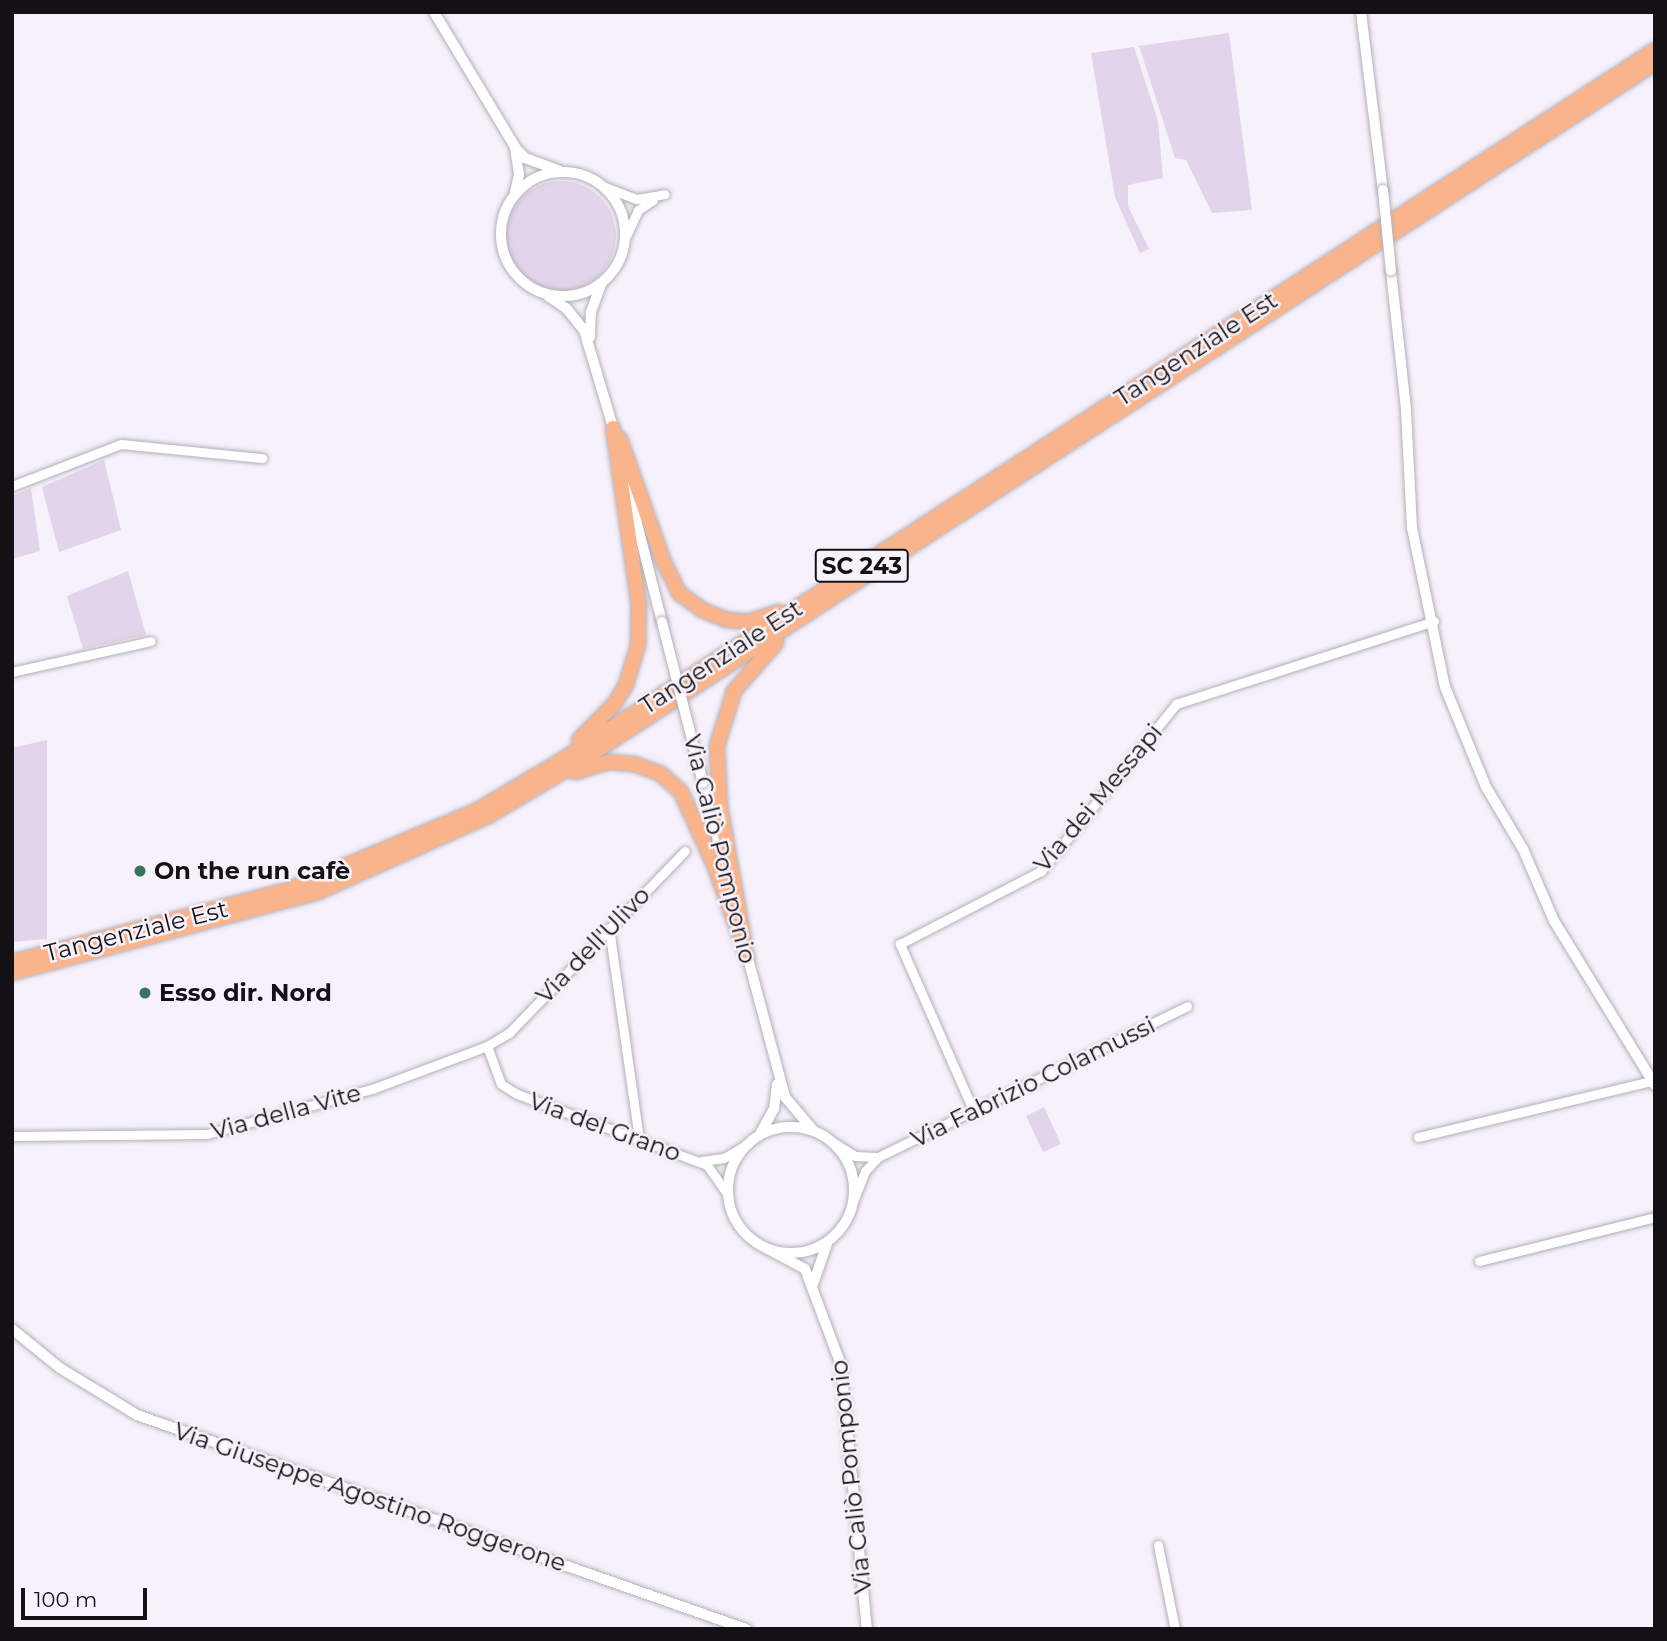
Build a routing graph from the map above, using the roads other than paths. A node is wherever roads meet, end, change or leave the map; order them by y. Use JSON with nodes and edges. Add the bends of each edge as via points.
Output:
{"nodes":[{"id":1,"x":434,"y":12,"type":"edge"},
{"id":2,"x":1361,"y":12,"type":"edge"},
{"id":3,"x":1655,"y":50,"type":"edge"},
{"id":4,"x":1655,"y":63,"type":"edge"},
{"id":5,"x":515,"y":147,"type":"junction"},
{"id":6,"x":561,"y":172,"type":"junction"},
{"id":7,"x":605,"y":187,"type":"junction"},
{"id":8,"x":513,"y":196,"type":"junction"},
{"id":9,"x":626,"y":236,"type":"junction"},
{"id":10,"x":601,"y":284,"type":"junction"},
{"id":11,"x":545,"y":295,"type":"junction"},
{"id":12,"x":591,"y":346,"type":"junction"},
{"id":13,"x":612,"y":424,"type":"junction"},
{"id":14,"x":262,"y":458,"type":"dead end"},
{"id":15,"x":12,"y":486,"type":"edge"},
{"id":16,"x":870,"y":560,"type":"junction"},
{"id":17,"x":860,"y":580,"type":"junction"},
{"id":18,"x":1434,"y":621,"type":"junction"},
{"id":19,"x":151,"y":641,"type":"dead end"},
{"id":20,"x":12,"y":672,"type":"edge"},
{"id":21,"x":500,"y":797,"type":"junction"},
{"id":22,"x":490,"y":815,"type":"junction"},
{"id":23,"x":685,"y":851,"type":"dead end"},
{"id":24,"x":608,"y":928,"type":"junction"},
{"id":25,"x":744,"y":941,"type":"junction"},
{"id":26,"x":747,"y":957,"type":"junction"},
{"id":27,"x":12,"y":962,"type":"edge"},
{"id":28,"x":12,"y":973,"type":"edge"},
{"id":29,"x":1187,"y":1006,"type":"dead end"},
{"id":30,"x":486,"y":1046,"type":"junction"},
{"id":31,"x":775,"y":1067,"type":"junction"},
{"id":32,"x":1653,"y":1083,"type":"edge"},
{"id":33,"x":974,"y":1112,"type":"junction"},
{"id":34,"x":814,"y":1131,"type":"junction"},
{"id":35,"x":12,"y":1136,"type":"edge"},
{"id":36,"x":759,"y":1136,"type":"junction"},
{"id":37,"x":1418,"y":1137,"type":"dead end"},
{"id":38,"x":639,"y":1139,"type":"junction"},
{"id":39,"x":831,"y":1141,"type":"junction"},
{"id":40,"x":749,"y":1143,"type":"junction"},
{"id":41,"x":878,"y":1157,"type":"junction"},
{"id":42,"x":693,"y":1159,"type":"junction"},
{"id":43,"x":727,"y":1194,"type":"junction"},
{"id":44,"x":853,"y":1201,"type":"junction"},
{"id":45,"x":1655,"y":1217,"type":"edge"},
{"id":46,"x":829,"y":1240,"type":"junction"},
{"id":47,"x":768,"y":1249,"type":"junction"},
{"id":48,"x":1479,"y":1261,"type":"dead end"},
{"id":49,"x":814,"y":1287,"type":"junction"},
{"id":50,"x":12,"y":1330,"type":"edge"},
{"id":51,"x":1158,"y":1545,"type":"dead end"},
{"id":52,"x":746,"y":1629,"type":"edge"},
{"id":53,"x":867,"y":1629,"type":"edge"},
{"id":54,"x":1175,"y":1629,"type":"edge"}],
"edges":[{"from":1,"to":5,"type":"street","name":"Via Caliò Pomponio"},
{"from":2,"to":18,"type":"street","bridge":true,"via":[[1406,410],[1410,512]]},
{"from":3,"to":16,"type":"highway","name":"Tangenziale Est","number":"SC 243"},
{"from":4,"to":17,"type":"highway","name":"Tangenziale Est","number":"SC 243"},
{"from":5,"to":6,"type":"street","name":"Via Caliò Pomponio","via":[[537,164]]},
{"from":5,"to":8,"type":"street","name":"Via Caliò Pomponio","via":[[519,174]]},
{"from":6,"to":7,"type":"street","name":"Via Caliò Pomponio","via":[[577,173]]},
{"from":6,"to":8,"type":"street","via":[[527,183]]},
{"from":7,"to":9,"type":"street","via":[[621,209]]},
{"from":7,"to":9,"type":"street","via":[[637,199],[665,194],[638,210]]},
{"from":8,"to":11,"type":"street","name":"Via Caliò Pomponio","via":[[501,228],[507,262],[530,288]]},
{"from":9,"to":10,"type":"street","name":"Via Caliò Pomponio","via":[[619,263]]},
{"from":10,"to":11,"type":"street","via":[[575,296]]},
{"from":10,"to":12,"type":"street","name":"Via Caliò Pomponio","via":[[591,312]]},
{"from":11,"to":12,"type":"street","name":"Via Caliò Pomponio","via":[[575,317]]},
{"from":12,"to":13,"type":"street","name":"Via Caliò Pomponio"},
{"from":13,"to":16,"type":"highway","via":[[671,580],[702,610],[727,620],[760,619]]},
{"from":13,"to":21,"type":"highway","via":[[639,606],[633,664],[615,703],[591,730]]},
{"from":13,"to":25,"type":"street","name":"Via Caliò Pomponio","bridge":true},
{"from":14,"to":15,"type":"street","via":[[121,444]]},
{"from":16,"to":21,"type":"highway","name":"Tangenziale Est","number":"SC 243"},
{"from":17,"to":22,"type":"highway","name":"Tangenziale Est","number":"SC 243"},
{"from":17,"to":25,"type":"highway","via":[[768,649],[743,676],[726,707],[715,765]]},
{"from":18,"to":32,"type":"street","via":[[1445,687],[1486,786],[1522,849],[1554,921]]},
{"from":18,"to":33,"type":"street","name":"Via dei Messapi","via":[[1176,704],[1041,871],[900,944]]},
{"from":19,"to":20,"type":"street"},
{"from":21,"to":27,"type":"highway","name":"Tangenziale Est","number":"SC 243","via":[[430,833],[288,890]]},
{"from":22,"to":26,"type":"highway","via":[[593,765],[634,764],[660,774],[681,792],[692,813]]},
{"from":22,"to":28,"type":"highway","name":"Tangenziale Est","number":"SC 243","via":[[306,896]]},
{"from":23,"to":24,"type":"street","name":"Via dell'Ulivo"},
{"from":24,"to":30,"type":"street","name":"Via dell'Ulivo","via":[[500,1039]]},
{"from":24,"to":38,"type":"street"},
{"from":25,"to":26,"type":"street","name":"Via Caliò Pomponio"},
{"from":26,"to":31,"type":"street","name":"Via Caliò Pomponio"},
{"from":29,"to":33,"type":"street","name":"Via Fabrizio Colamussi"},
{"from":30,"to":35,"type":"street","name":"Via della Vite","via":[[372,1089],[208,1134]]},
{"from":30,"to":38,"type":"street","name":"Via del Grano","via":[[501,1084],[517,1094]]},
{"from":31,"to":34,"type":"street","name":"Via Caliò Pomponio","via":[[789,1106]]},
{"from":31,"to":36,"type":"street","name":"Via Caliò Pomponio","via":[[774,1109]]},
{"from":32,"to":37,"type":"street"},
{"from":33,"to":41,"type":"street","name":"Via Fabrizio Colamussi"},
{"from":34,"to":36,"type":"street","name":"Via Caliò Pomponio","via":[[784,1127]]},
{"from":34,"to":39,"type":"street","name":"Via Caliò Pomponio"},
{"from":36,"to":40,"type":"street","name":"Via Caliò Pomponio"},
{"from":38,"to":42,"type":"street","name":"Via del Grano"},
{"from":39,"to":41,"type":"street","via":[[861,1158]]},
{"from":39,"to":44,"type":"street","name":"Via Caliò Pomponio","via":[[852,1174]]},
{"from":40,"to":42,"type":"street","via":[[724,1158]]},
{"from":40,"to":43,"type":"street","name":"Via Caliò Pomponio","via":[[733,1165]]},
{"from":41,"to":44,"type":"street","via":[[864,1171]]},
{"from":42,"to":43,"type":"street","via":[[714,1169]]},
{"from":43,"to":47,"type":"street","name":"Via Caliò Pomponio","via":[[741,1229]]},
{"from":44,"to":46,"type":"street","via":[[841,1228]]},
{"from":45,"to":48,"type":"street"},
{"from":46,"to":47,"type":"street","via":[[800,1252]]},
{"from":46,"to":49,"type":"street","via":[[813,1274]]},
{"from":47,"to":49,"type":"street","name":"Via Caliò Pomponio","via":[[800,1264]]},
{"from":49,"to":53,"type":"street","name":"Via Caliò Pomponio","via":[[841,1365]]},
{"from":50,"to":52,"type":"street","name":"Via Giuseppe Agostino Roggerone","via":[[60,1368],[136,1415]]},
{"from":51,"to":54,"type":"street"}]}
